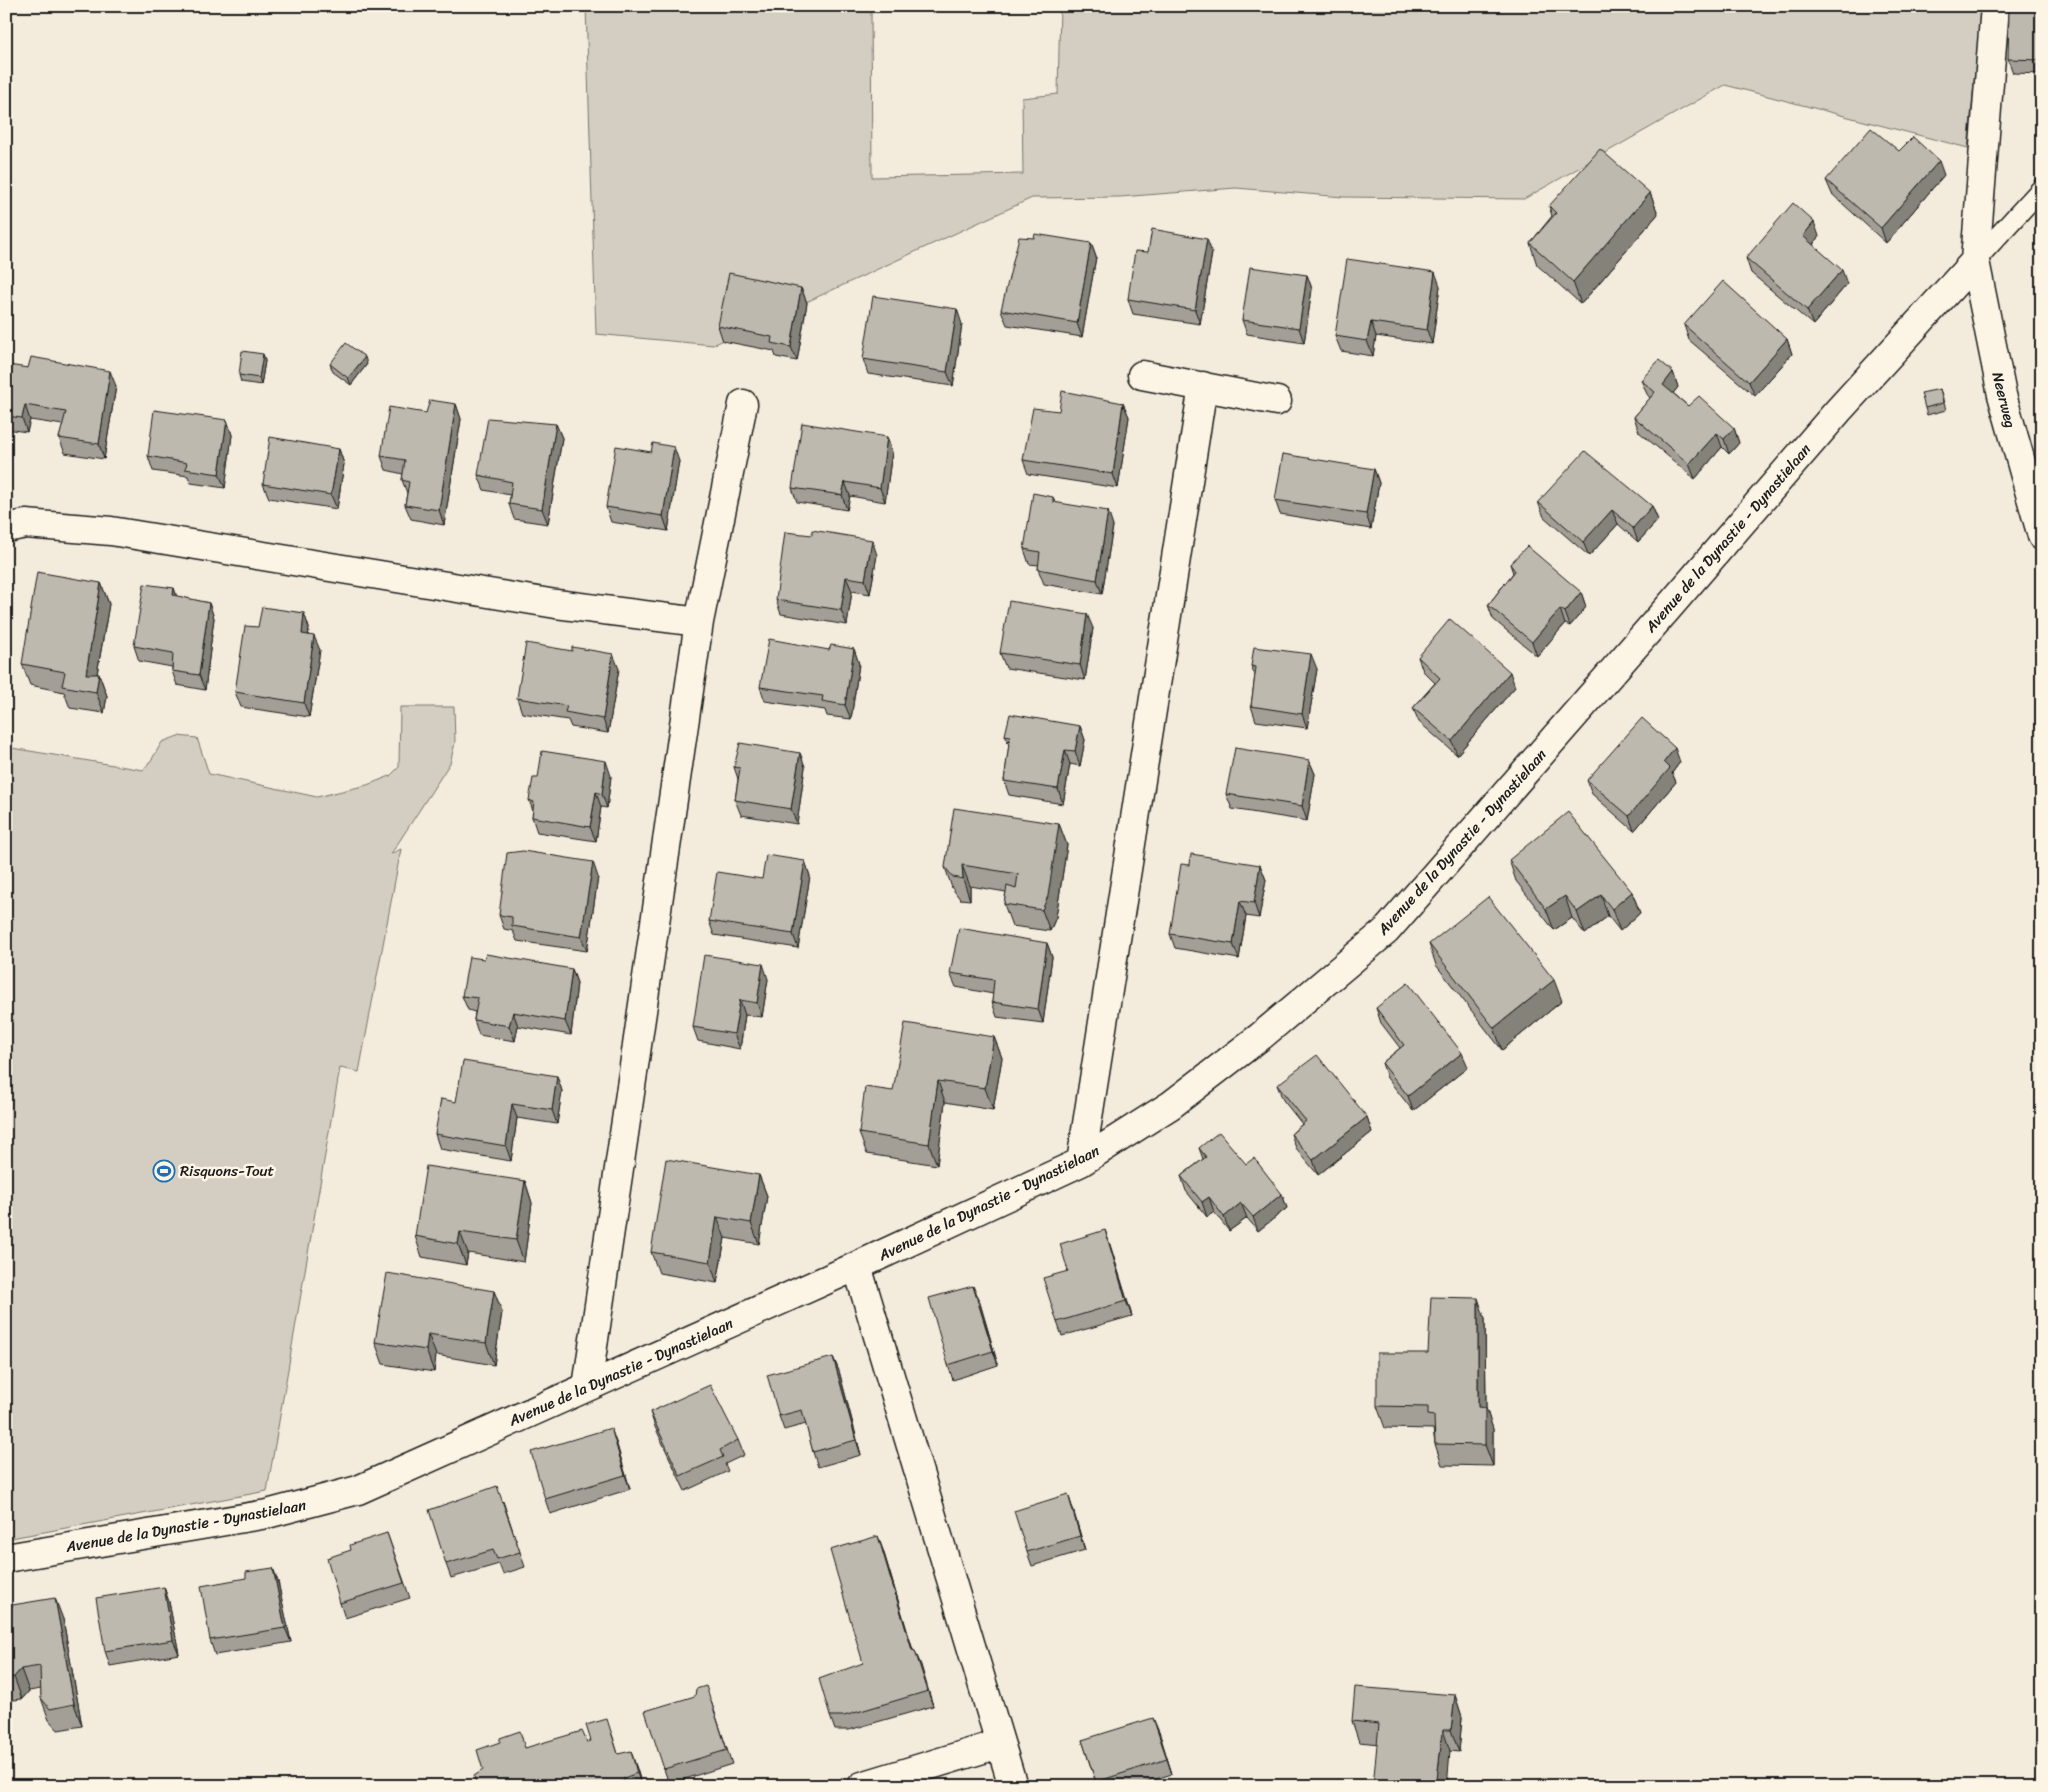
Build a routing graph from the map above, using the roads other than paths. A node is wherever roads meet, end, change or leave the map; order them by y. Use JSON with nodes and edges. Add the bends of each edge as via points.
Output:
{"nodes":[{"id":1,"x":1995,"y":6,"type":"edge"},
{"id":2,"x":2042,"y":188,"type":"edge"},
{"id":3,"x":1975,"y":261,"type":"junction"},
{"id":4,"x":1142,"y":375,"type":"dead end"},
{"id":5,"x":1203,"y":386,"type":"junction"},
{"id":6,"x":1277,"y":401,"type":"dead end"},
{"id":7,"x":742,"y":404,"type":"dead end"},
{"id":8,"x":6,"y":528,"type":"edge"},
{"id":9,"x":2042,"y":536,"type":"edge"},
{"id":10,"x":699,"y":622,"type":"junction"},
{"id":11,"x":1081,"y":1162,"type":"junction"},
{"id":12,"x":857,"y":1266,"type":"junction"},
{"id":13,"x":587,"y":1387,"type":"junction"},
{"id":14,"x":6,"y":1558,"type":"edge"},
{"id":15,"x":999,"y":1744,"type":"junction"},
{"id":16,"x":862,"y":1786,"type":"edge"},
{"id":17,"x":1013,"y":1786,"type":"edge"}],
"edges":[{"from":1,"to":3,"type":"street","name":"Neerweg"},
{"from":2,"to":3,"type":"lane"},
{"from":3,"to":9,"type":"street","name":"Neerweg","via":[[2002,395]]},
{"from":3,"to":11,"type":"street","name":"Avenue de la Dynastie - Dynastielaan","via":[[1838,411],[1386,931],[1261,1036],[1171,1105]]},
{"from":4,"to":5,"type":"street"},
{"from":5,"to":6,"type":"street"},
{"from":5,"to":11,"type":"street"},
{"from":7,"to":10,"type":"street"},
{"from":8,"to":10,"type":"street","via":[[26,524],[111,531],[556,604]]},
{"from":10,"to":13,"type":"street"},
{"from":11,"to":12,"type":"street","name":"Avenue de la Dynastie - Dynastielaan"},
{"from":12,"to":13,"type":"street","name":"Avenue de la Dynastie - Dynastielaan"},
{"from":12,"to":15,"type":"street"},
{"from":13,"to":14,"type":"street","name":"Avenue de la Dynastie - Dynastielaan","via":[[358,1490],[267,1514]]},
{"from":15,"to":16,"type":"street"},
{"from":15,"to":17,"type":"street"}]}
